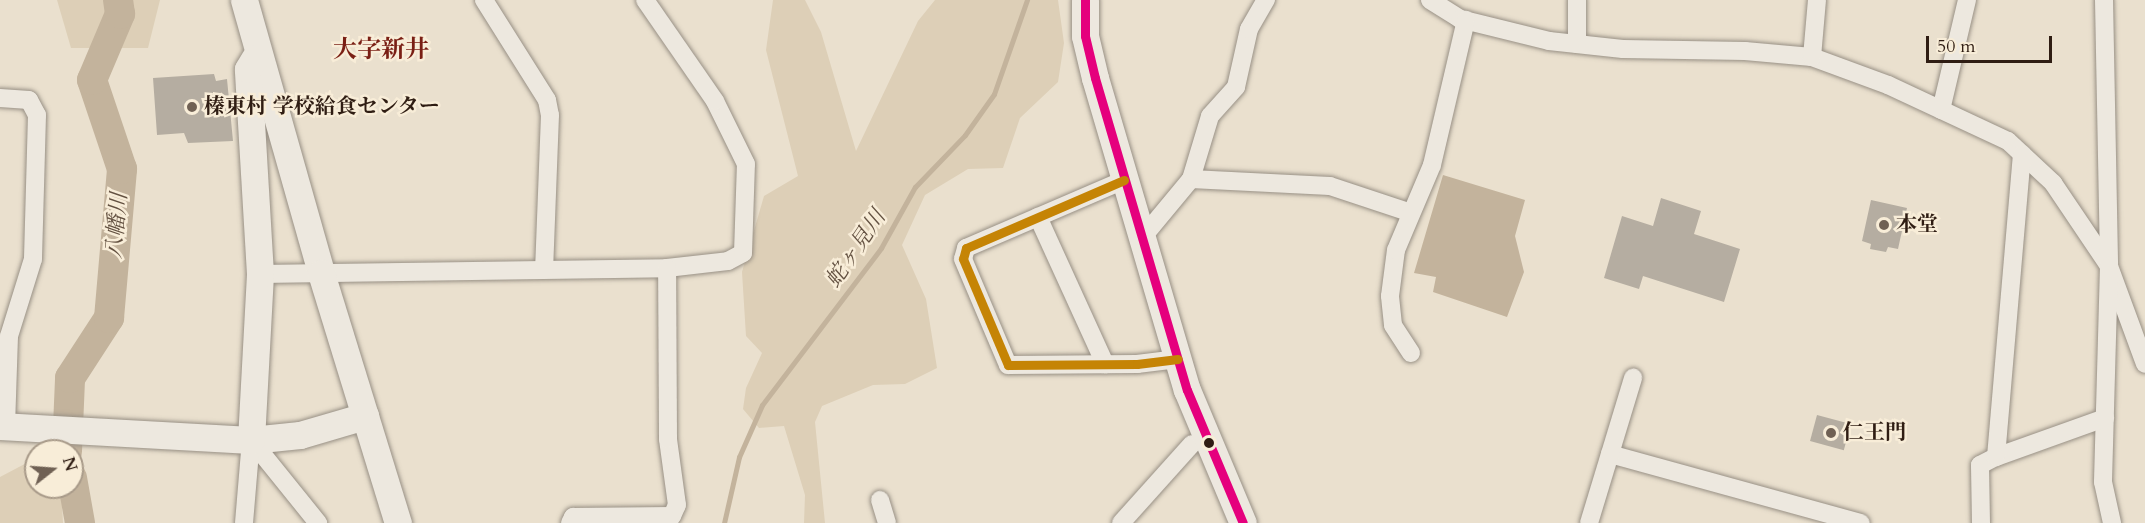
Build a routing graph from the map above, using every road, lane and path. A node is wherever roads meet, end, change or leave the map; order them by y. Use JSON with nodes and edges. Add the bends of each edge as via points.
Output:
{"nodes":[{"id":1,"x":244,"y":0,"type":"edge"},
{"id":2,"x":484,"y":0,"type":"edge"},
{"id":3,"x":645,"y":0,"type":"edge"},
{"id":4,"x":1085,"y":0,"type":"edge"},
{"id":5,"x":1266,"y":0,"type":"edge"},
{"id":6,"x":1430,"y":0,"type":"edge"},
{"id":7,"x":1577,"y":0,"type":"edge"},
{"id":8,"x":1817,"y":0,"type":"edge"},
{"id":9,"x":1967,"y":0,"type":"edge"},
{"id":10,"x":2103,"y":0,"type":"edge"},
{"id":11,"x":1466,"y":20,"type":"junction"},
{"id":12,"x":1577,"y":44,"type":"junction"},
{"id":13,"x":258,"y":52,"type":"junction"},
{"id":14,"x":1812,"y":57,"type":"junction"},
{"id":15,"x":0,"y":98,"type":"edge"},
{"id":16,"x":1941,"y":110,"type":"junction"},
{"id":17,"x":2022,"y":154,"type":"junction"},
{"id":18,"x":1191,"y":179,"type":"junction"},
{"id":19,"x":1124,"y":180,"type":"junction"},
{"id":20,"x":1411,"y":213,"type":"junction"},
{"id":21,"x":1038,"y":217,"type":"junction"},
{"id":22,"x":1142,"y":238,"type":"junction"},
{"id":23,"x":2109,"y":266,"type":"junction"},
{"id":24,"x":667,"y":268,"type":"junction"},
{"id":25,"x":544,"y":270,"type":"junction"},
{"id":26,"x":321,"y":273,"type":"junction"},
{"id":27,"x":260,"y":274,"type":"junction"},
{"id":28,"x":4,"y":336,"type":"edge"},
{"id":29,"x":1412,"y":353,"type":"dead end"},
{"id":30,"x":1178,"y":359,"type":"junction"},
{"id":31,"x":1105,"y":364,"type":"junction"},
{"id":32,"x":2145,"y":364,"type":"edge"},
{"id":33,"x":1633,"y":378,"type":"dead end"},
{"id":34,"x":365,"y":416,"type":"junction"},
{"id":35,"x":2104,"y":418,"type":"junction"},
{"id":36,"x":3,"y":426,"type":"edge"},
{"id":37,"x":250,"y":440,"type":"junction"},
{"id":38,"x":1192,"y":444,"type":"dead end"},
{"id":39,"x":1610,"y":454,"type":"junction"},
{"id":40,"x":1996,"y":457,"type":"junction"},
{"id":41,"x":880,"y":500,"type":"dead end"},
{"id":42,"x":244,"y":523,"type":"edge"},
{"id":43,"x":318,"y":523,"type":"edge"},
{"id":44,"x":398,"y":523,"type":"edge"},
{"id":45,"x":570,"y":523,"type":"edge"},
{"id":46,"x":887,"y":523,"type":"edge"},
{"id":47,"x":1121,"y":523,"type":"edge"},
{"id":48,"x":1244,"y":523,"type":"edge"},
{"id":49,"x":1589,"y":523,"type":"edge"},
{"id":50,"x":1861,"y":523,"type":"edge"},
{"id":51,"x":1981,"y":523,"type":"edge"},
{"id":52,"x":2112,"y":523,"type":"edge"}],
"edges":[{"from":1,"to":13,"type":"street"},
{"from":2,"to":25,"type":"street","via":[[547,100],[550,115]]},
{"from":3,"to":24,"type":"street","via":[[715,100],[746,164],[743,253],[728,261]]},
{"from":4,"to":19,"type":"street","via":[[1085,36]]},
{"from":5,"to":18,"type":"street","via":[[1249,29],[1236,87],[1210,116]]},
{"from":6,"to":11,"type":"street"},
{"from":7,"to":12,"type":"street"},
{"from":8,"to":14,"type":"street"},
{"from":9,"to":16,"type":"street"},
{"from":10,"to":23,"type":"street"},
{"from":11,"to":12,"type":"street"},
{"from":11,"to":20,"type":"street","via":[[1432,165]]},
{"from":12,"to":14,"type":"street"},
{"from":13,"to":26,"type":"street"},
{"from":13,"to":27,"type":"street","via":[[248,69]]},
{"from":14,"to":16,"type":"street","via":[[1842,66]]},
{"from":15,"to":28,"type":"street","via":[[28,100],[38,115],[33,259]]},
{"from":16,"to":17,"type":"street","via":[[2008,141]]},
{"from":17,"to":23,"type":"street","via":[[2053,183]]},
{"from":17,"to":40,"type":"street"},
{"from":18,"to":20,"type":"street","via":[[1330,186]]},
{"from":18,"to":22,"type":"street"},
{"from":19,"to":21,"type":"street"},
{"from":19,"to":22,"type":"street"},
{"from":20,"to":29,"type":"street","via":[[1396,250],[1390,296],[1394,325]]},
{"from":21,"to":31,"type":"street"},
{"from":21,"to":31,"type":"street","via":[[966,248],[963,259],[1008,364]]},
{"from":22,"to":30,"type":"street"},
{"from":23,"to":32,"type":"street"},
{"from":23,"to":35,"type":"street"},
{"from":24,"to":25,"type":"street"},
{"from":24,"to":45,"type":"street","via":[[668,439],[677,505],[672,516],[573,517]]},
{"from":25,"to":26,"type":"street"},
{"from":26,"to":27,"type":"street"},
{"from":26,"to":34,"type":"street"},
{"from":27,"to":37,"type":"street"},
{"from":28,"to":36,"type":"street"},
{"from":30,"to":31,"type":"street"},
{"from":30,"to":48,"type":"street"},
{"from":33,"to":39,"type":"street"},
{"from":34,"to":37,"type":"street","via":[[300,435]]},
{"from":34,"to":44,"type":"street"},
{"from":35,"to":40,"type":"street"},
{"from":35,"to":52,"type":"street","via":[[2103,482]]},
{"from":36,"to":37,"type":"street"},
{"from":37,"to":42,"type":"street"},
{"from":37,"to":43,"type":"street"},
{"from":38,"to":47,"type":"street"},
{"from":39,"to":49,"type":"street"},
{"from":39,"to":50,"type":"street"},
{"from":40,"to":51,"type":"street","via":[[1980,465]]},
{"from":41,"to":46,"type":"street"}]}
